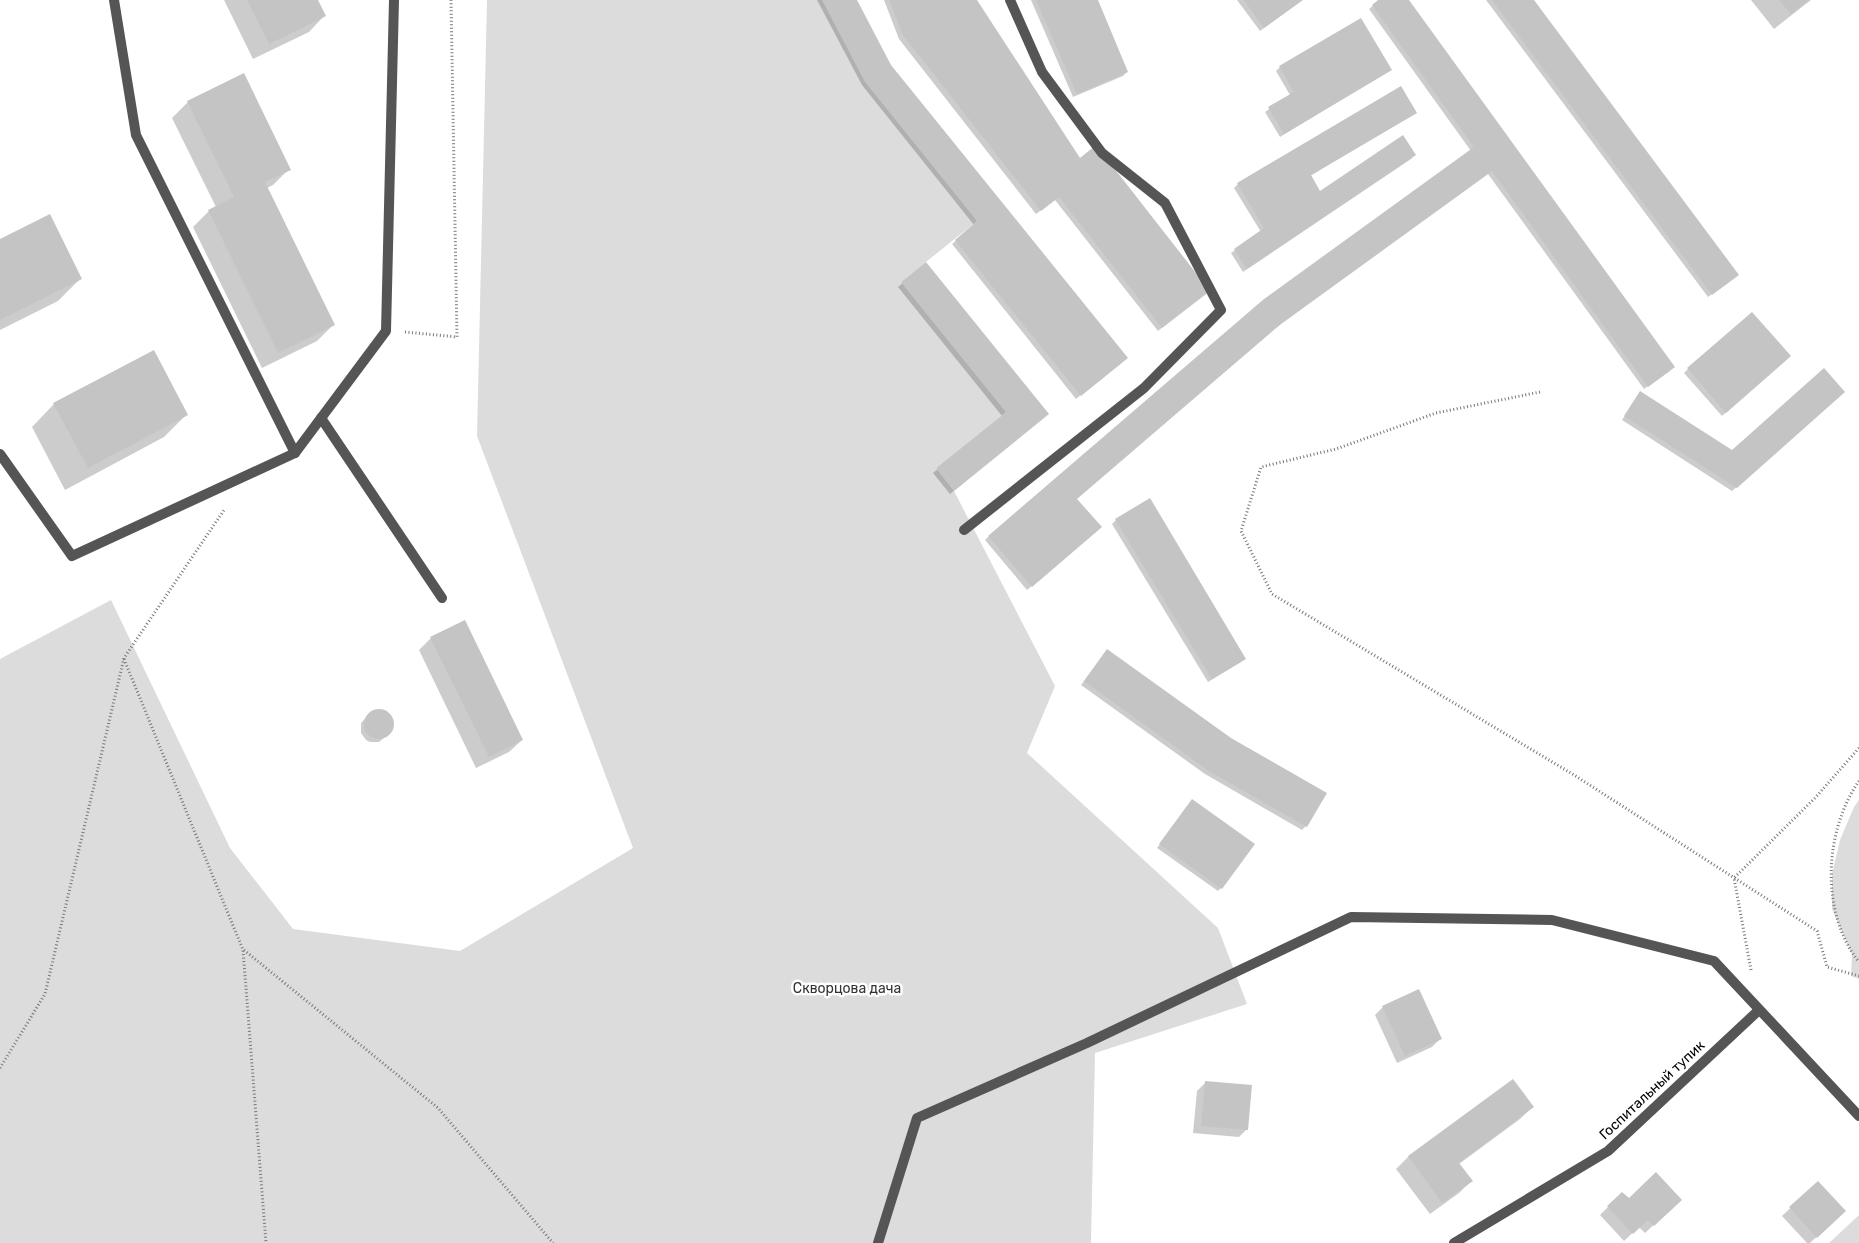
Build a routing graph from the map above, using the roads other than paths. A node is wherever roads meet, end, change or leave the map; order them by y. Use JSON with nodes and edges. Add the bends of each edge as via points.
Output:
{"nodes":[{"id":1,"x":114,"y":0,"type":"edge"},
{"id":2,"x":394,"y":0,"type":"edge"},
{"id":3,"x":1010,"y":0,"type":"edge"},
{"id":4,"x":321,"y":418,"type":"junction"},
{"id":5,"x":295,"y":453,"type":"junction"},
{"id":6,"x":0,"y":454,"type":"edge"},
{"id":7,"x":964,"y":530,"type":"dead end"},
{"id":8,"x":442,"y":598,"type":"dead end"},
{"id":9,"x":1759,"y":1010,"type":"junction"},
{"id":10,"x":1859,"y":1116,"type":"edge"},
{"id":11,"x":878,"y":1243,"type":"edge"},
{"id":12,"x":1454,"y":1243,"type":"edge"}],
"edges":[{"from":1,"to":5,"type":"street","via":[[136,135]]},
{"from":2,"to":4,"type":"street","via":[[386,331]]},
{"from":3,"to":7,"type":"street","via":[[1042,72],[1102,153],[1165,202],[1221,310],[1144,388]]},
{"from":4,"to":5,"type":"street"},
{"from":4,"to":8,"type":"street"},
{"from":5,"to":6,"type":"street","via":[[72,556]]},
{"from":9,"to":10,"type":"street"},
{"from":9,"to":11,"type":"street","via":[[1714,961],[1552,920],[1351,917],[1087,1043],[917,1118]]},
{"from":9,"to":12,"type":"street","name":"Госпитальный тупик","via":[[1608,1151]]}]}
